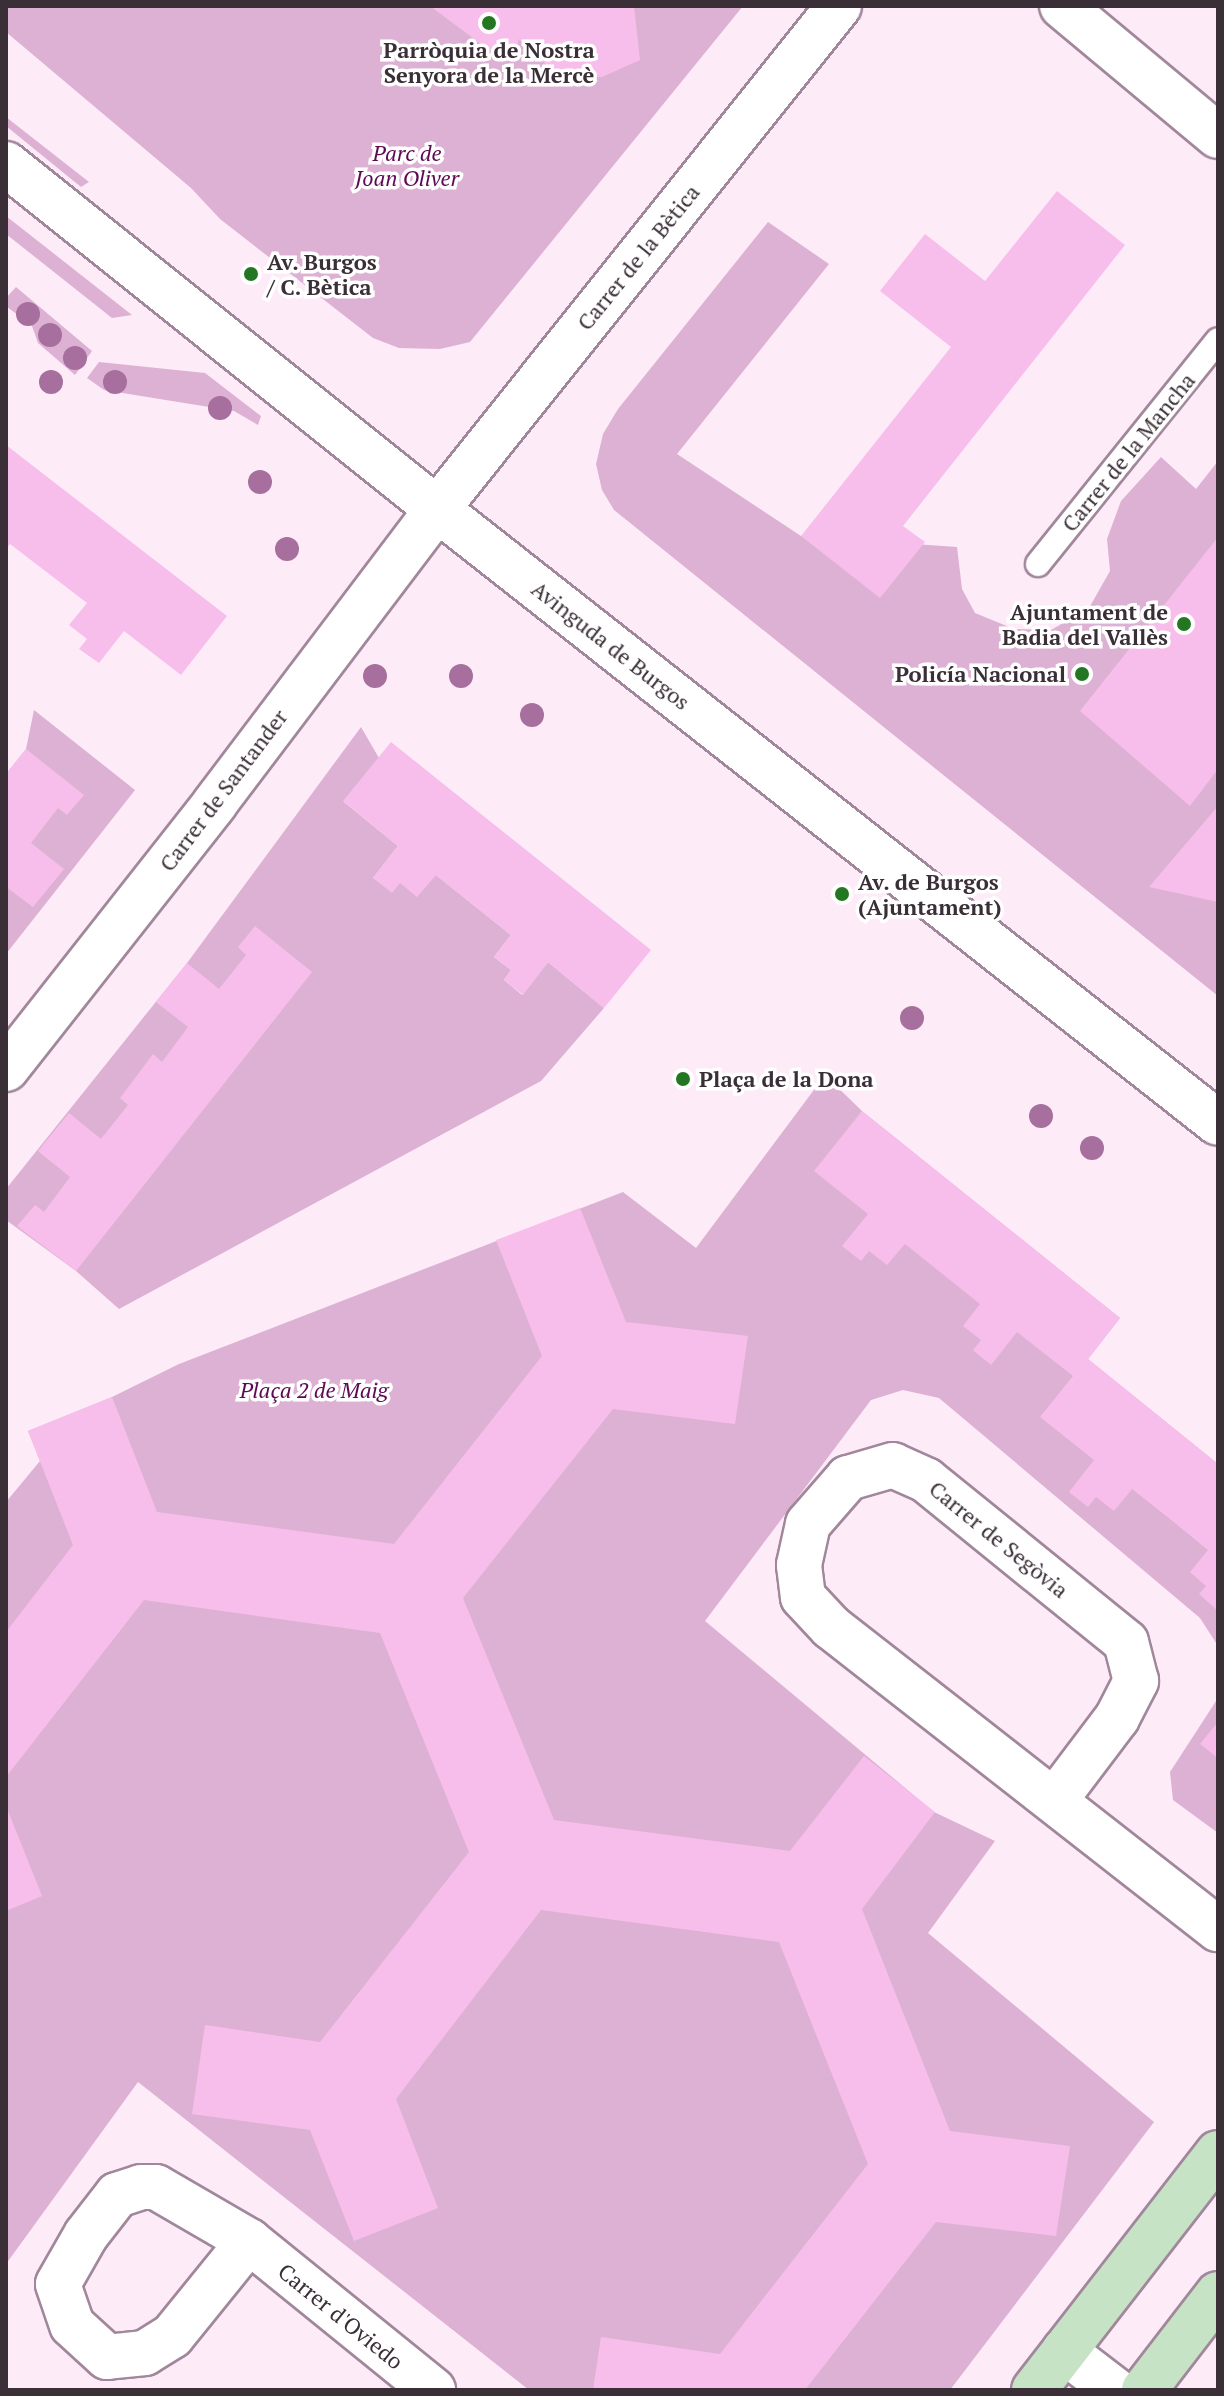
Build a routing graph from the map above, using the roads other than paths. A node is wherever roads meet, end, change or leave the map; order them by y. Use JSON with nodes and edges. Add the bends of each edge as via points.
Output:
{"nodes":[{"id":1,"x":839,"y":6,"type":"edge"},
{"id":2,"x":1062,"y":6,"type":"edge"},
{"id":3,"x":1218,"y":136,"type":"edge"},
{"id":4,"x":6,"y":164,"type":"edge"},
{"id":5,"x":1218,"y":340,"type":"edge"},
{"id":6,"x":437,"y":509,"type":"junction"},
{"id":7,"x":1038,"y":564,"type":"dead end"},
{"id":8,"x":6,"y":1069,"type":"edge"},
{"id":9,"x":1218,"y":1123,"type":"edge"},
{"id":10,"x":1055,"y":1800,"type":"junction"},
{"id":11,"x":1218,"y":1929,"type":"edge"},
{"id":12,"x":1218,"y":2153,"type":"edge"},
{"id":13,"x":249,"y":2241,"type":"dead end"},
{"id":14,"x":1218,"y":2294,"type":"edge"},
{"id":15,"x":1064,"y":2351,"type":"junction"},
{"id":16,"x":433,"y":2390,"type":"edge"},
{"id":17,"x":1034,"y":2390,"type":"edge"},
{"id":18,"x":1115,"y":2390,"type":"edge"},
{"id":19,"x":1144,"y":2390,"type":"edge"}],
"edges":[{"from":1,"to":6,"type":"street","name":"Carrer de la Bètica"},
{"from":2,"to":3,"type":"street"},
{"from":4,"to":6,"type":"street","name":"Avinguda de Burgos"},
{"from":5,"to":7,"type":"lane","name":"Carrer de la Mancha"},
{"from":6,"to":8,"type":"street","name":"Carrer de Santander"},
{"from":6,"to":9,"type":"street","name":"Avinguda de Burgos"},
{"from":10,"to":10,"type":"street","name":"Carrer de Segòvia","via":[[831,1627],[803,1597],[799,1565],[808,1524],[848,1478],[893,1465],[926,1480],[1126,1642],[1136,1681],[1117,1718]]},
{"from":10,"to":11,"type":"street","name":"Carrer de Segòvia"},
{"from":12,"to":15,"type":"street"},
{"from":13,"to":16,"type":"street","name":"Carrer d'Oviedo"},
{"from":14,"to":19,"type":"street"},
{"from":15,"to":17,"type":"street"},
{"from":15,"to":18,"type":"street"}]}
